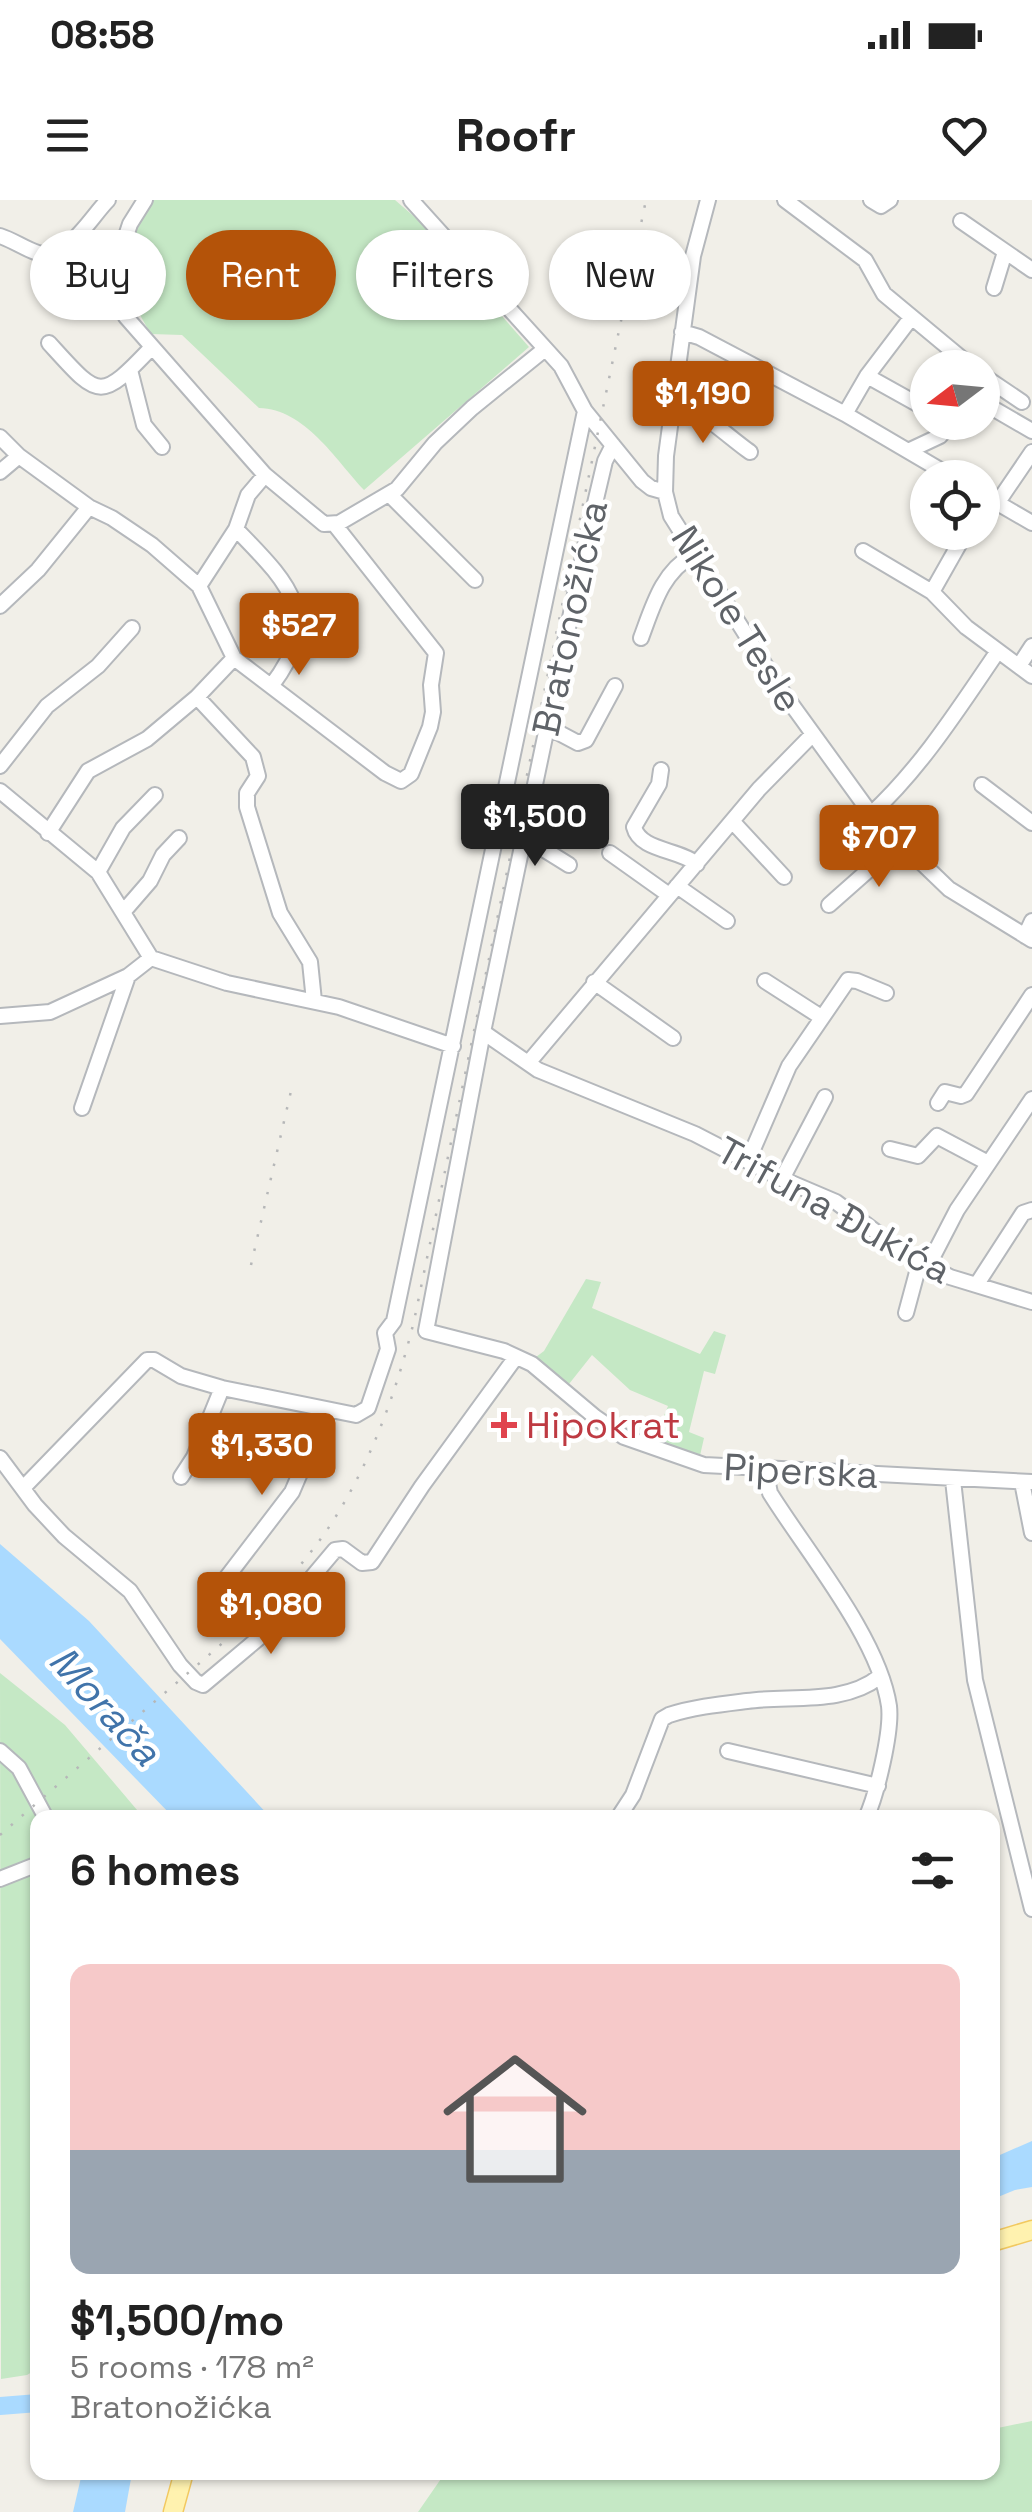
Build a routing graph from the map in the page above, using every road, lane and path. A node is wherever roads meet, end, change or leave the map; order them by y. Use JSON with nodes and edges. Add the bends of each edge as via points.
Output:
{"nodes":[{"id":1,"x":108,"y":200,"type":"edge"},
{"id":2,"x":144,"y":200,"type":"edge"},
{"id":3,"x":708,"y":200,"type":"edge"},
{"id":4,"x":785,"y":200,"type":"edge"},
{"id":5,"x":871,"y":200,"type":"edge"},
{"id":6,"x":890,"y":200,"type":"edge"},
{"id":7,"x":418,"y":203,"type":"edge"},
{"id":8,"x":961,"y":221,"type":"dead end"},
{"id":9,"x":130,"y":224,"type":"junction"},
{"id":10,"x":81,"y":230,"type":"edge"},
{"id":11,"x":128,"y":230,"type":"edge"},
{"id":12,"x":0,"y":236,"type":"edge"},
{"id":13,"x":30,"y":250,"type":"edge"},
{"id":14,"x":1006,"y":252,"type":"junction"},
{"id":15,"x":1032,"y":270,"type":"edge"},
{"id":16,"x":994,"y":288,"type":"dead end"},
{"id":17,"x":912,"y":318,"type":"junction"},
{"id":18,"x":130,"y":320,"type":"edge"},
{"id":19,"x":682,"y":332,"type":"junction"},
{"id":20,"x":50,"y":343,"type":"dead end"},
{"id":21,"x":152,"y":347,"type":"junction"},
{"id":22,"x":545,"y":349,"type":"junction"},
{"id":23,"x":951,"y":350,"type":"edge"},
{"id":24,"x":130,"y":370,"type":"junction"},
{"id":25,"x":868,"y":376,"type":"junction"},
{"id":26,"x":1000,"y":388,"type":"edge"},
{"id":27,"x":673,"y":398,"type":"junction"},
{"id":28,"x":910,"y":400,"type":"edge"},
{"id":29,"x":1022,"y":402,"type":"dead end"},
{"id":30,"x":586,"y":411,"type":"junction"},
{"id":31,"x":1000,"y":412,"type":"edge"},
{"id":32,"x":845,"y":414,"type":"junction"},
{"id":33,"x":1032,"y":431,"type":"edge"},
{"id":34,"x":0,"y":437,"type":"edge"},
{"id":35,"x":924,"y":440,"type":"edge"},
{"id":36,"x":614,"y":445,"type":"junction"},
{"id":37,"x":162,"y":447,"type":"dead end"},
{"id":38,"x":908,"y":451,"type":"junction"},
{"id":39,"x":750,"y":452,"type":"dead end"},
{"id":40,"x":1032,"y":452,"type":"edge"},
{"id":41,"x":20,"y":456,"type":"junction"},
{"id":42,"x":923,"y":460,"type":"edge"},
{"id":43,"x":0,"y":472,"type":"edge"},
{"id":44,"x":265,"y":475,"type":"junction"},
{"id":45,"x":1000,"y":485,"type":"edge"},
{"id":46,"x":664,"y":492,"type":"junction"},
{"id":47,"x":389,"y":494,"type":"junction"},
{"id":48,"x":1000,"y":506,"type":"edge"},
{"id":49,"x":89,"y":507,"type":"junction"},
{"id":50,"x":1032,"y":523,"type":"edge"},
{"id":51,"x":335,"y":525,"type":"junction"},
{"id":52,"x":236,"y":529,"type":"junction"},
{"id":53,"x":956,"y":550,"type":"edge"},
{"id":54,"x":863,"y":551,"type":"dead end"},
{"id":55,"x":693,"y":554,"type":"junction"},
{"id":56,"x":475,"y":580,"type":"dead end"},
{"id":57,"x":199,"y":586,"type":"junction"},
{"id":58,"x":932,"y":592,"type":"junction"},
{"id":59,"x":0,"y":606,"type":"edge"},
{"id":60,"x":132,"y":628,"type":"dead end"},
{"id":61,"x":641,"y":638,"type":"dead end"},
{"id":62,"x":1032,"y":646,"type":"edge"},
{"id":63,"x":998,"y":651,"type":"junction"},
{"id":64,"x":234,"y":658,"type":"junction"},
{"id":65,"x":1026,"y":671,"type":"edge"},
{"id":66,"x":272,"y":685,"type":"junction"},
{"id":67,"x":614,"y":686,"type":"dead end"},
{"id":68,"x":197,"y":697,"type":"junction"},
{"id":69,"x":546,"y":726,"type":"junction"},
{"id":70,"x":812,"y":735,"type":"junction"},
{"id":71,"x":0,"y":766,"type":"edge"},
{"id":72,"x":661,"y":770,"type":"dead end"},
{"id":73,"x":982,"y":786,"type":"dead end"},
{"id":74,"x":0,"y":791,"type":"edge"},
{"id":75,"x":155,"y":794,"type":"dead end"},
{"id":76,"x":870,"y":814,"type":"junction"},
{"id":77,"x":733,"y":822,"type":"junction"},
{"id":78,"x":1032,"y":823,"type":"edge"},
{"id":79,"x":48,"y":833,"type":"junction"},
{"id":80,"x":524,"y":836,"type":"junction"},
{"id":81,"x":180,"y":838,"type":"dead end"},
{"id":82,"x":898,"y":844,"type":"junction"},
{"id":83,"x":610,"y":853,"type":"dead end"},
{"id":84,"x":697,"y":864,"type":"junction"},
{"id":85,"x":569,"y":865,"type":"dead end"},
{"id":86,"x":98,"y":872,"type":"junction"},
{"id":87,"x":784,"y":877,"type":"dead end"},
{"id":88,"x":673,"y":891,"type":"junction"},
{"id":89,"x":829,"y":906,"type":"dead end"},
{"id":90,"x":124,"y":911,"type":"junction"},
{"id":91,"x":727,"y":921,"type":"dead end"},
{"id":92,"x":1032,"y":921,"type":"edge"},
{"id":93,"x":1028,"y":938,"type":"edge"},
{"id":94,"x":151,"y":958,"type":"junction"},
{"id":95,"x":128,"y":976,"type":"junction"},
{"id":96,"x":765,"y":981,"type":"dead end"},
{"id":97,"x":594,"y":982,"type":"junction"},
{"id":98,"x":886,"y":993,"type":"dead end"},
{"id":99,"x":1032,"y":994,"type":"edge"},
{"id":100,"x":314,"y":1001,"type":"junction"},
{"id":101,"x":0,"y":1016,"type":"edge"},
{"id":102,"x":821,"y":1018,"type":"junction"},
{"id":103,"x":483,"y":1032,"type":"junction"},
{"id":104,"x":673,"y":1038,"type":"dead end"},
{"id":105,"x":453,"y":1046,"type":"junction"},
{"id":106,"x":529,"y":1062,"type":"junction"},
{"id":107,"x":826,"y":1097,"type":"dead end"},
{"id":108,"x":1032,"y":1099,"type":"edge"},
{"id":109,"x":938,"y":1103,"type":"dead end"},
{"id":110,"x":82,"y":1108,"type":"dead end"},
{"id":111,"x":890,"y":1149,"type":"dead end"},
{"id":112,"x":748,"y":1161,"type":"junction"},
{"id":113,"x":988,"y":1163,"type":"junction"},
{"id":114,"x":782,"y":1179,"type":"junction"},
{"id":115,"x":1032,"y":1210,"type":"edge"},
{"id":116,"x":924,"y":1264,"type":"junction"},
{"id":117,"x":977,"y":1284,"type":"junction"},
{"id":118,"x":1032,"y":1302,"type":"edge"},
{"id":119,"x":906,"y":1312,"type":"dead end"},
{"id":120,"x":516,"y":1356,"type":"junction"},
{"id":121,"x":222,"y":1388,"type":"junction"},
{"id":122,"x":327,"y":1410,"type":"junction"},
{"id":123,"x":0,"y":1458,"type":"edge"},
{"id":124,"x":765,"y":1470,"type":"junction"},
{"id":125,"x":181,"y":1477,"type":"dead end"},
{"id":126,"x":953,"y":1480,"type":"junction"},
{"id":127,"x":1027,"y":1482,"type":"edge"},
{"id":128,"x":24,"y":1487,"type":"junction"},
{"id":129,"x":1032,"y":1532,"type":"edge"},
{"id":130,"x":214,"y":1594,"type":"dead end"},
{"id":131,"x":880,"y":1677,"type":"junction"},
{"id":132,"x":0,"y":1750,"type":"edge"},
{"id":133,"x":728,"y":1751,"type":"dead end"},
{"id":134,"x":878,"y":1786,"type":"junction"},
{"id":135,"x":42,"y":1810,"type":"edge"},
{"id":136,"x":623,"y":1810,"type":"edge"},
{"id":137,"x":869,"y":1810,"type":"edge"},
{"id":138,"x":30,"y":1867,"type":"edge"},
{"id":139,"x":0,"y":1878,"type":"edge"},
{"id":140,"x":1032,"y":1909,"type":"edge"},
{"id":141,"x":1032,"y":2230,"type":"edge"},
{"id":142,"x":1000,"y":2240,"type":"edge"},
{"id":143,"x":182,"y":2480,"type":"edge"},
{"id":144,"x":173,"y":2512,"type":"edge"}],
"edges":[{"from":1,"to":9,"type":"street"},
{"from":1,"to":10,"type":"street"},
{"from":2,"to":9,"type":"street"},
{"from":3,"to":19,"type":"street","name":"Nikole Tesle"},
{"from":4,"to":17,"type":"street","via":[[865,260],[884,294]]},
{"from":5,"to":6,"type":"street","via":[[881,206]]},
{"from":7,"to":22,"type":"street"},
{"from":8,"to":14,"type":"street"},
{"from":9,"to":11,"type":"street"},
{"from":12,"to":13,"type":"street"},
{"from":14,"to":15,"type":"street"},
{"from":14,"to":16,"type":"street"},
{"from":17,"to":23,"type":"street"},
{"from":17,"to":25,"type":"street"},
{"from":18,"to":21,"type":"street"},
{"from":19,"to":27,"type":"street","name":"Nikole Tesle"},
{"from":19,"to":32,"type":"street"},
{"from":20,"to":24,"type":"street","via":[[93,387],[110,387]]},
{"from":21,"to":24,"type":"street"},
{"from":21,"to":44,"type":"street"},
{"from":22,"to":30,"type":"street"},
{"from":22,"to":47,"type":"street","via":[[472,408]]},
{"from":24,"to":37,"type":"street","via":[[142,419]]},
{"from":25,"to":28,"type":"street"},
{"from":25,"to":32,"type":"street"},
{"from":26,"to":29,"type":"street"},
{"from":27,"to":39,"type":"street","via":[[686,401]]},
{"from":27,"to":46,"type":"street","name":"Nikole Tesle"},
{"from":30,"to":36,"type":"street"},
{"from":30,"to":105,"type":"street"},
{"from":31,"to":33,"type":"street"},
{"from":32,"to":38,"type":"street"},
{"from":34,"to":41,"type":"street"},
{"from":35,"to":38,"type":"street"},
{"from":36,"to":46,"type":"street","via":[[647,486]]},
{"from":36,"to":69,"type":"street","name":"Bratonožićka"},
{"from":38,"to":42,"type":"street"},
{"from":40,"to":45,"type":"street"},
{"from":41,"to":43,"type":"street"},
{"from":41,"to":49,"type":"street"},
{"from":44,"to":51,"type":"street","via":[[320,522]]},
{"from":44,"to":52,"type":"street","via":[[248,495]]},
{"from":46,"to":55,"type":"street","name":"Nikole Tesle"},
{"from":47,"to":51,"type":"street"},
{"from":47,"to":56,"type":"street"},
{"from":48,"to":50,"type":"street"},
{"from":49,"to":57,"type":"street","via":[[152,545]]},
{"from":49,"to":59,"type":"street"},
{"from":51,"to":66,"type":"street","via":[[436,653],[430,727],[411,774],[397,780]]},
{"from":52,"to":57,"type":"street"},
{"from":52,"to":66,"type":"street","via":[[295,600],[293,656]]},
{"from":53,"to":58,"type":"street"},
{"from":54,"to":58,"type":"street"},
{"from":55,"to":61,"type":"street","via":[[662,585]]},
{"from":55,"to":70,"type":"street","name":"Nikole Tesle"},
{"from":57,"to":64,"type":"street"},
{"from":58,"to":63,"type":"street"},
{"from":60,"to":71,"type":"street","via":[[98,666],[47,706]]},
{"from":62,"to":65,"type":"street"},
{"from":63,"to":65,"type":"street"},
{"from":63,"to":76,"type":"street","via":[[913,769]]},
{"from":64,"to":66,"type":"street"},
{"from":64,"to":68,"type":"street"},
{"from":67,"to":69,"type":"street","via":[[586,740],[578,743]]},
{"from":68,"to":79,"type":"street","via":[[147,739],[88,771]]},
{"from":68,"to":100,"type":"street","via":[[253,757],[258,776],[247,793],[249,817],[280,913],[310,962]]},
{"from":69,"to":80,"type":"street","name":"Bratonožićka"},
{"from":70,"to":76,"type":"street","name":"Nikole Tesle"},
{"from":70,"to":77,"type":"street"},
{"from":72,"to":84,"type":"street","via":[[636,834]]},
{"from":73,"to":78,"type":"street"},
{"from":74,"to":79,"type":"street"},
{"from":75,"to":86,"type":"street","via":[[123,828]]},
{"from":76,"to":82,"type":"street","name":"Nikole Tesle"},
{"from":77,"to":84,"type":"street"},
{"from":77,"to":87,"type":"street"},
{"from":79,"to":86,"type":"street"},
{"from":80,"to":85,"type":"street"},
{"from":80,"to":103,"type":"street","name":"Bratonožićka"},
{"from":81,"to":90,"type":"street"},
{"from":82,"to":89,"type":"street"},
{"from":82,"to":93,"type":"street","name":"Nikole Tesle","via":[[949,890]]},
{"from":83,"to":88,"type":"street"},
{"from":84,"to":88,"type":"street"},
{"from":86,"to":90,"type":"street"},
{"from":88,"to":91,"type":"street"},
{"from":88,"to":97,"type":"street"},
{"from":90,"to":94,"type":"street"},
{"from":92,"to":93,"type":"street"},
{"from":94,"to":95,"type":"street"},
{"from":94,"to":100,"type":"street"},
{"from":95,"to":101,"type":"street","via":[[50,1012]]},
{"from":95,"to":110,"type":"street"},
{"from":96,"to":102,"type":"street"},
{"from":97,"to":104,"type":"street"},
{"from":97,"to":106,"type":"street"},
{"from":98,"to":102,"type":"street","via":[[848,980]]},
{"from":99,"to":109,"type":"street","via":[[966,1094],[945,1092]]},
{"from":100,"to":105,"type":"street"},
{"from":102,"to":112,"type":"street","via":[[790,1066]]},
{"from":103,"to":106,"type":"street"},
{"from":103,"to":120,"type":"street","name":"Piperska","via":[[423,1331]]},
{"from":105,"to":122,"type":"street","via":[[374,1398],[356,1415]]},
{"from":106,"to":112,"type":"street","name":"Trifuna Đukića"},
{"from":107,"to":114,"type":"street"},
{"from":108,"to":113,"type":"street"},
{"from":111,"to":113,"type":"street","via":[[916,1157],[937,1136]]},
{"from":112,"to":114,"type":"street","name":"Trifuna Đukića"},
{"from":113,"to":116,"type":"street"},
{"from":114,"to":116,"type":"street","name":"Trifuna Đukića","via":[[836,1202]]},
{"from":115,"to":117,"type":"street"},
{"from":116,"to":117,"type":"street","name":"Trifuna Đukića"},
{"from":116,"to":119,"type":"street"},
{"from":117,"to":118,"type":"street","name":"Trifuna Đukića"},
{"from":120,"to":124,"type":"street","name":"Piperska","via":[[606,1426],[642,1444],[704,1465]]},
{"from":120,"to":128,"type":"street","via":[[372,1562],[335,1550],[266,1632],[203,1684],[180,1665],[130,1592],[64,1536]]},
{"from":121,"to":122,"type":"street"},
{"from":121,"to":125,"type":"street"},
{"from":121,"to":128,"type":"street","via":[[147,1360]]},
{"from":122,"to":130,"type":"street","via":[[292,1492]]},
{"from":123,"to":128,"type":"street"},
{"from":124,"to":126,"type":"street","name":"Piperska"},
{"from":124,"to":131,"type":"street","via":[[770,1492],[851,1616]]},
{"from":126,"to":127,"type":"street","name":"Piperska"},
{"from":126,"to":140,"type":"street","via":[[975,1680]]},
{"from":127,"to":129,"type":"street"},
{"from":131,"to":134,"type":"street","via":[[889,1710]]},
{"from":131,"to":136,"type":"street","via":[[839,1693],[668,1714]]},
{"from":132,"to":135,"type":"street","via":[[19,1768]]},
{"from":133,"to":134,"type":"street"},
{"from":134,"to":137,"type":"street"},
{"from":138,"to":139,"type":"street"},
{"from":141,"to":142,"type":"main road"},
{"from":143,"to":144,"type":"main road"}]}
